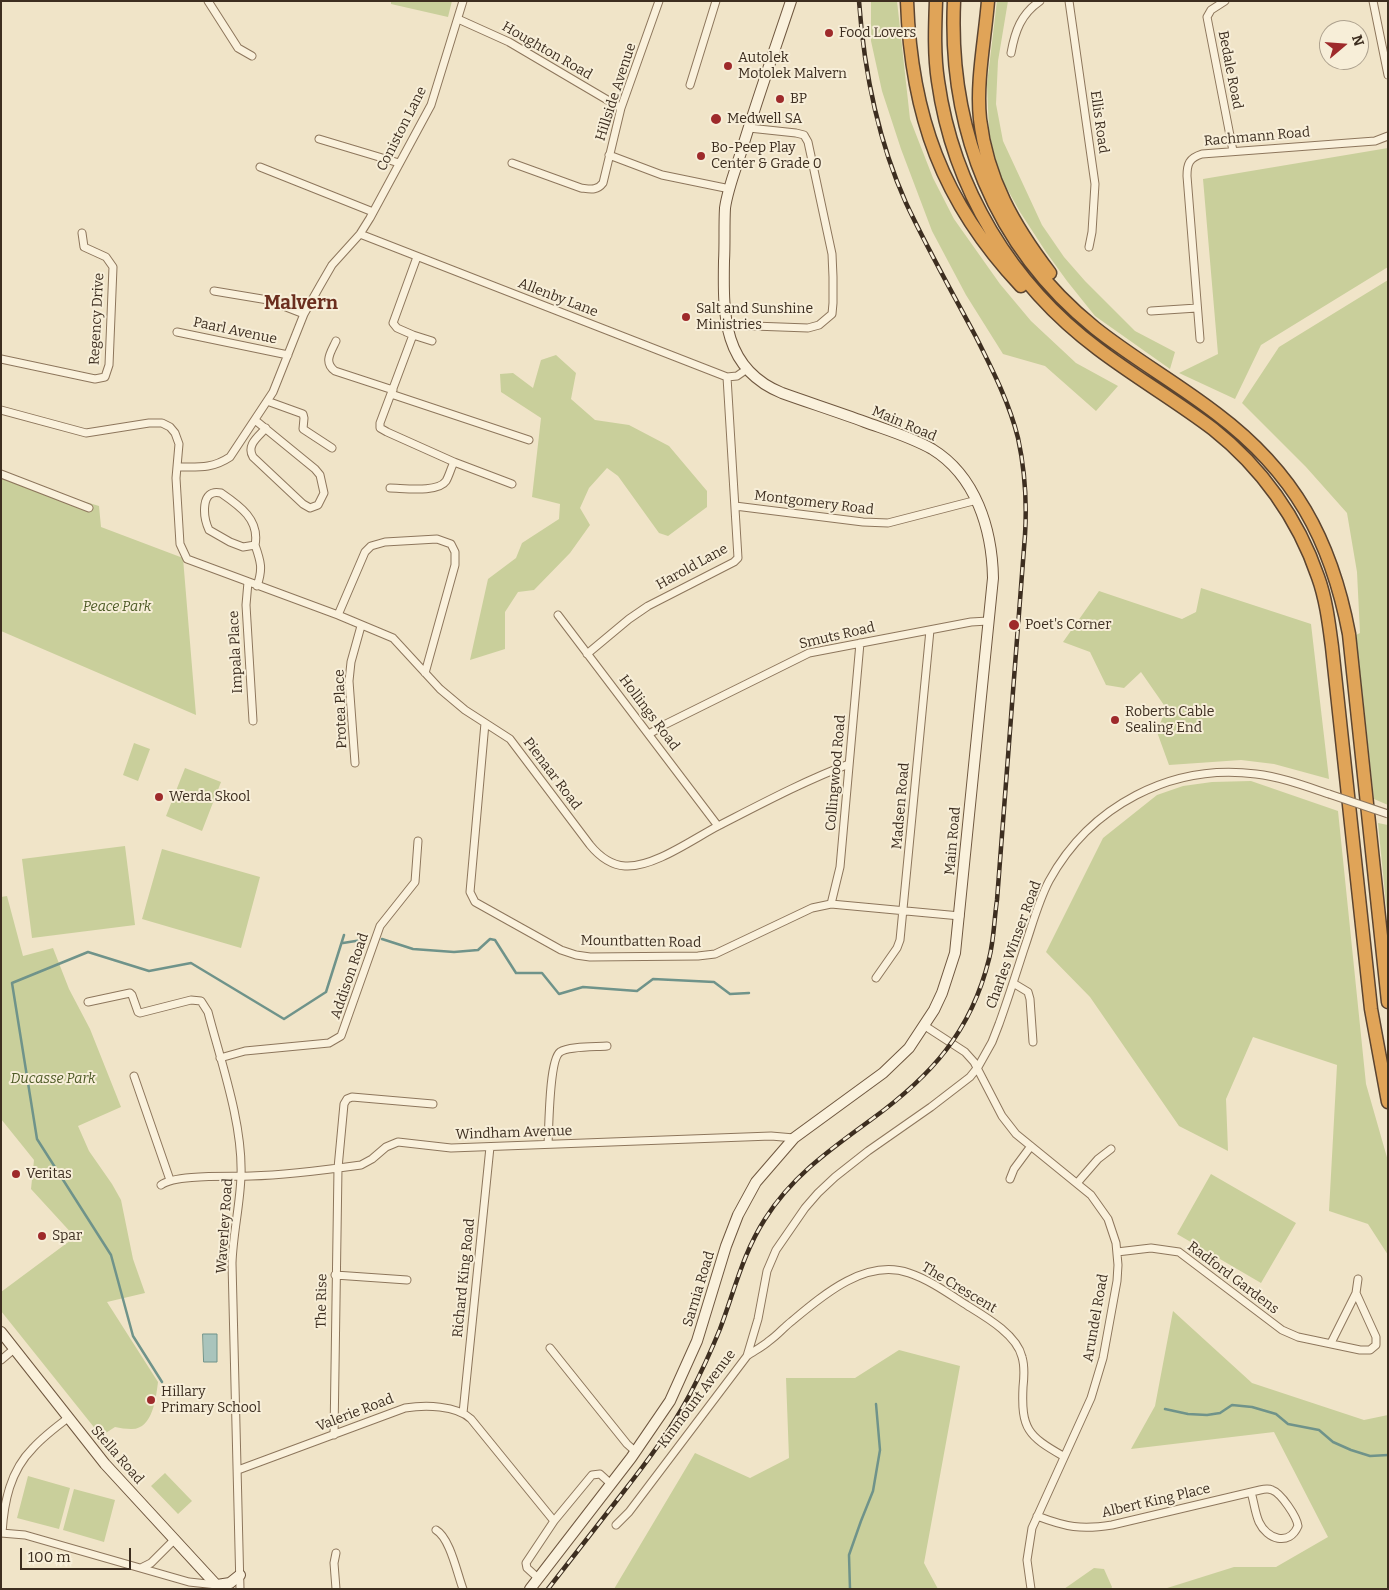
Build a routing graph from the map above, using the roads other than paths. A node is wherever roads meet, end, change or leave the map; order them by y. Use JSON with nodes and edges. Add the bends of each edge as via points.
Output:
{"nodes":[{"id":1,"x":208,"y":1,"type":"edge"},
{"id":2,"x":463,"y":1,"type":"edge"},
{"id":3,"x":659,"y":1,"type":"edge"},
{"id":4,"x":716,"y":1,"type":"edge"},
{"id":5,"x":791,"y":1,"type":"edge"},
{"id":6,"x":907,"y":1,"type":"edge"},
{"id":7,"x":936,"y":1,"type":"edge"},
{"id":8,"x":954,"y":1,"type":"edge"},
{"id":9,"x":988,"y":1,"type":"edge"},
{"id":10,"x":1040,"y":1,"type":"edge"},
{"id":11,"x":1069,"y":1,"type":"edge"},
{"id":12,"x":1225,"y":1,"type":"edge"},
{"id":13,"x":1373,"y":1,"type":"edge"},
{"id":14,"x":458,"y":19,"type":"junction"},
{"id":15,"x":1011,"y":53,"type":"dead end"},
{"id":16,"x":252,"y":56,"type":"dead end"},
{"id":17,"x":1388,"y":75,"type":"edge"},
{"id":18,"x":690,"y":85,"type":"dead end"},
{"id":19,"x":621,"y":108,"type":"junction"},
{"id":20,"x":748,"y":128,"type":"junction"},
{"id":21,"x":1388,"y":136,"type":"edge"},
{"id":22,"x":319,"y":139,"type":"dead end"},
{"id":23,"x":1234,"y":151,"type":"junction"},
{"id":24,"x":609,"y":155,"type":"junction"},
{"id":25,"x":399,"y":163,"type":"junction"},
{"id":26,"x":512,"y":163,"type":"dead end"},
{"id":27,"x":260,"y":168,"type":"dead end"},
{"id":28,"x":730,"y":189,"type":"junction"},
{"id":29,"x":373,"y":212,"type":"junction"},
{"id":30,"x":82,"y":233,"type":"dead end"},
{"id":31,"x":360,"y":234,"type":"junction"},
{"id":32,"x":1089,"y":247,"type":"dead end"},
{"id":33,"x":417,"y":257,"type":"junction"},
{"id":34,"x":214,"y":291,"type":"dead end"},
{"id":35,"x":1072,"y":307,"type":"junction"},
{"id":36,"x":1197,"y":308,"type":"junction"},
{"id":37,"x":1150,"y":311,"type":"dead end"},
{"id":38,"x":304,"y":314,"type":"junction"},
{"id":39,"x":726,"y":325,"type":"junction"},
{"id":40,"x":177,"y":332,"type":"dead end"},
{"id":41,"x":413,"y":335,"type":"junction"},
{"id":42,"x":1200,"y":339,"type":"dead end"},
{"id":43,"x":336,"y":341,"type":"dead end"},
{"id":44,"x":432,"y":341,"type":"dead end"},
{"id":45,"x":288,"y":355,"type":"junction"},
{"id":46,"x":1,"y":359,"type":"edge"},
{"id":47,"x":747,"y":369,"type":"junction"},
{"id":48,"x":727,"y":377,"type":"junction"},
{"id":49,"x":1138,"y":378,"type":"junction"},
{"id":50,"x":392,"y":392,"type":"junction"},
{"id":51,"x":267,"y":401,"type":"junction"},
{"id":52,"x":1,"y":410,"type":"edge"},
{"id":53,"x":255,"y":420,"type":"junction"},
{"id":54,"x":266,"y":428,"type":"junction"},
{"id":55,"x":529,"y":440,"type":"dead end"},
{"id":56,"x":332,"y":448,"type":"dead end"},
{"id":57,"x":454,"y":462,"type":"junction"},
{"id":58,"x":177,"y":467,"type":"junction"},
{"id":59,"x":1,"y":474,"type":"edge"},
{"id":60,"x":512,"y":484,"type":"dead end"},
{"id":61,"x":390,"y":488,"type":"dead end"},
{"id":62,"x":977,"y":500,"type":"junction"},
{"id":63,"x":736,"y":506,"type":"junction"},
{"id":64,"x":88,"y":508,"type":"dead end"},
{"id":65,"x":255,"y":545,"type":"junction"},
{"id":66,"x":248,"y":582,"type":"junction"},
{"id":67,"x":257,"y":586,"type":"junction"},
{"id":68,"x":338,"y":615,"type":"junction"},
{"id":69,"x":558,"y":615,"type":"dead end"},
{"id":70,"x":988,"y":621,"type":"junction"},
{"id":71,"x":361,"y":626,"type":"junction"},
{"id":72,"x":930,"y":630,"type":"junction"},
{"id":73,"x":860,"y":643,"type":"junction"},
{"id":74,"x":588,"y":654,"type":"junction"},
{"id":75,"x":425,"y":673,"type":"junction"},
{"id":76,"x":252,"y":721,"type":"dead end"},
{"id":77,"x":485,"y":723,"type":"junction"},
{"id":78,"x":649,"y":734,"type":"junction"},
{"id":79,"x":355,"y":763,"type":"dead end"},
{"id":80,"x":849,"y":764,"type":"junction"},
{"id":81,"x":1388,"y":814,"type":"edge"},
{"id":82,"x":718,"y":826,"type":"junction"},
{"id":83,"x":418,"y":841,"type":"dead end"},
{"id":84,"x":831,"y":904,"type":"junction"},
{"id":85,"x":904,"y":911,"type":"junction"},
{"id":86,"x":960,"y":916,"type":"junction"},
{"id":87,"x":876,"y":978,"type":"dead end"},
{"id":88,"x":1013,"y":983,"type":"junction"},
{"id":89,"x":88,"y":1002,"type":"dead end"},
{"id":90,"x":1388,"y":1002,"type":"edge"},
{"id":91,"x":925,"y":1026,"type":"junction"},
{"id":92,"x":1032,"y":1042,"type":"dead end"},
{"id":93,"x":607,"y":1046,"type":"dead end"},
{"id":94,"x":220,"y":1058,"type":"junction"},
{"id":95,"x":978,"y":1067,"type":"junction"},
{"id":96,"x":134,"y":1076,"type":"dead end"},
{"id":97,"x":1388,"y":1102,"type":"edge"},
{"id":98,"x":433,"y":1104,"type":"dead end"},
{"id":99,"x":794,"y":1138,"type":"junction"},
{"id":100,"x":548,"y":1144,"type":"junction"},
{"id":101,"x":1031,"y":1146,"type":"junction"},
{"id":102,"x":490,"y":1147,"type":"junction"},
{"id":103,"x":1111,"y":1149,"type":"dead end"},
{"id":104,"x":338,"y":1168,"type":"junction"},
{"id":105,"x":242,"y":1176,"type":"junction"},
{"id":106,"x":170,"y":1180,"type":"junction"},
{"id":107,"x":1010,"y":1180,"type":"dead end"},
{"id":108,"x":1078,"y":1182,"type":"junction"},
{"id":109,"x":160,"y":1185,"type":"dead end"},
{"id":110,"x":1117,"y":1252,"type":"junction"},
{"id":111,"x":335,"y":1275,"type":"junction"},
{"id":112,"x":1358,"y":1279,"type":"dead end"},
{"id":113,"x":407,"y":1280,"type":"dead end"},
{"id":114,"x":1356,"y":1293,"type":"junction"},
{"id":115,"x":1362,"y":1307,"type":"junction"},
{"id":116,"x":1348,"y":1309,"type":"junction"},
{"id":117,"x":1,"y":1332,"type":"edge"},
{"id":118,"x":1331,"y":1343,"type":"junction"},
{"id":119,"x":550,"y":1348,"type":"dead end"},
{"id":120,"x":14,"y":1349,"type":"junction"},
{"id":121,"x":747,"y":1356,"type":"junction"},
{"id":122,"x":1,"y":1360,"type":"edge"},
{"id":123,"x":463,"y":1412,"type":"junction"},
{"id":124,"x":68,"y":1418,"type":"junction"},
{"id":125,"x":334,"y":1435,"type":"junction"},
{"id":126,"x":636,"y":1452,"type":"junction"},
{"id":127,"x":1063,"y":1456,"type":"junction"},
{"id":128,"x":238,"y":1470,"type":"junction"},
{"id":129,"x":611,"y":1484,"type":"junction"},
{"id":130,"x":1251,"y":1492,"type":"junction"},
{"id":131,"x":1037,"y":1516,"type":"junction"},
{"id":132,"x":554,"y":1521,"type":"junction"},
{"id":133,"x":616,"y":1525,"type":"dead end"},
{"id":134,"x":436,"y":1530,"type":"dead end"},
{"id":135,"x":2,"y":1533,"type":"edge"},
{"id":136,"x":175,"y":1539,"type":"junction"},
{"id":137,"x":336,"y":1553,"type":"dead end"},
{"id":138,"x":141,"y":1568,"type":"junction"},
{"id":139,"x":240,"y":1575,"type":"junction"},
{"id":140,"x":538,"y":1578,"type":"junction"},
{"id":141,"x":219,"y":1587,"type":"edge"},
{"id":142,"x":240,"y":1589,"type":"edge"},
{"id":143,"x":336,"y":1589,"type":"edge"},
{"id":144,"x":463,"y":1589,"type":"edge"},
{"id":145,"x":530,"y":1589,"type":"edge"},
{"id":146,"x":1031,"y":1589,"type":"edge"}],
"edges":[{"from":1,"to":16,"type":"street","via":[[238,48]]},
{"from":2,"to":14,"type":"street","name":"Coniston Lane"},
{"from":3,"to":19,"type":"street","name":"Hillside Avenue"},
{"from":4,"to":18,"type":"street"},
{"from":5,"to":20,"type":"main road","name":"Main Road"},
{"from":6,"to":49,"type":"highway","via":[[914,80],[922,114],[947,184],[965,216],[1003,267],[1055,320],[1104,361]]},
{"from":7,"to":49,"type":"highway","via":[[938,81],[949,134],[976,205],[1023,278],[1064,320]]},
{"from":8,"to":35,"type":"highway","via":[[952,32],[957,86],[980,172],[993,204],[1012,236],[1047,282]]},
{"from":9,"to":35,"type":"highway","via":[[980,118],[992,175],[1019,229]]},
{"from":10,"to":15,"type":"street","via":[[1023,17],[1016,30]]},
{"from":11,"to":32,"type":"street","name":"Ellis Road","via":[[1095,184]]},
{"from":12,"to":23,"type":"street","name":"Bedale Road","via":[[1211,10],[1207,17]]},
{"from":13,"to":17,"type":"street"},
{"from":14,"to":19,"type":"street","name":"Houghton Road","via":[[508,42]]},
{"from":14,"to":25,"type":"street","name":"Coniston Lane","via":[[431,105]]},
{"from":19,"to":24,"type":"street","name":"Hillside Avenue"},
{"from":20,"to":28,"type":"main road","name":"Main Road"},
{"from":20,"to":39,"type":"street","via":[[804,135],[808,142],[832,254],[832,314],[819,325],[808,328]]},
{"from":21,"to":23,"type":"street","name":"Rachmann Road","via":[[1375,141]]},
{"from":22,"to":25,"type":"street"},
{"from":23,"to":36,"type":"street","name":"Rachmann Road","via":[[1199,154],[1188,166]]},
{"from":24,"to":26,"type":"street","name":"Hillside Avenue","via":[[604,183],[592,189]]},
{"from":24,"to":28,"type":"street","via":[[662,175]]},
{"from":25,"to":29,"type":"street","name":"Coniston Lane"},
{"from":27,"to":29,"type":"street"},
{"from":28,"to":39,"type":"main road","name":"Main Road","via":[[725,217]]},
{"from":29,"to":31,"type":"street","name":"Coniston Lane"},
{"from":30,"to":46,"type":"street","name":"Regency Drive","via":[[84,247],[106,257],[113,267],[109,365],[104,377],[95,379]]},
{"from":31,"to":33,"type":"street","name":"Allenby Lane"},
{"from":31,"to":38,"type":"street","name":"Coniston Lane","via":[[332,265]]},
{"from":33,"to":41,"type":"street","via":[[394,323],[397,328]]},
{"from":33,"to":48,"type":"street","name":"Allenby Lane"},
{"from":34,"to":38,"type":"street","via":[[268,300]]},
{"from":35,"to":90,"type":"highway","via":[[1118,346],[1204,404],[1252,442],[1280,473],[1323,544],[1340,591],[1349,634]]},
{"from":36,"to":37,"type":"street"},
{"from":36,"to":42,"type":"street","name":"Rachmann Road"},
{"from":38,"to":45,"type":"street","name":"Coniston Lane"},
{"from":39,"to":47,"type":"main road","name":"Main Road","via":[[736,352]]},
{"from":40,"to":45,"type":"street","name":"Paarl Avenue"},
{"from":41,"to":44,"type":"street"},
{"from":41,"to":50,"type":"street"},
{"from":43,"to":50,"type":"street","via":[[328,359],[330,367]]},
{"from":45,"to":51,"type":"street","name":"Coniston Lane"},
{"from":47,"to":48,"type":"street","via":[[737,376]]},
{"from":47,"to":62,"type":"main road","name":"Main Road","via":[[774,389],[933,450],[958,472]]},
{"from":48,"to":63,"type":"street","name":"Harold Lane"},
{"from":49,"to":97,"type":"highway","via":[[1213,430],[1248,461],[1290,516],[1318,577],[1332,647],[1371,1009]]},
{"from":50,"to":55,"type":"street"},
{"from":50,"to":57,"type":"street","via":[[380,423],[382,430]]},
{"from":51,"to":53,"type":"street","name":"Coniston Lane"},
{"from":51,"to":56,"type":"street","via":[[302,414],[303,429]]},
{"from":52,"to":58,"type":"street","via":[[86,433],[162,423],[175,433],[179,444]]},
{"from":53,"to":54,"type":"street"},
{"from":53,"to":58,"type":"street","name":"Coniston Lane","via":[[230,458],[209,466]]},
{"from":54,"to":54,"type":"street","via":[[316,469],[324,493],[318,505],[310,508],[303,504],[250,453],[250,446]]},
{"from":57,"to":60,"type":"street"},
{"from":57,"to":61,"type":"street","via":[[441,485],[424,489]]},
{"from":58,"to":66,"type":"street","name":"Pienaar Road","via":[[180,544],[187,559]]},
{"from":59,"to":64,"type":"street"},
{"from":62,"to":63,"type":"street","name":"Montgomery Road","via":[[888,523]]},
{"from":62,"to":70,"type":"main road","name":"Main Road","via":[[989,535],[992,557]]},
{"from":63,"to":74,"type":"street","name":"Harold Lane","via":[[738,558],[648,606]]},
{"from":65,"to":65,"type":"street","via":[[242,547],[209,530],[205,518],[208,496],[222,493],[248,515],[255,526]]},
{"from":65,"to":67,"type":"street","via":[[262,572]]},
{"from":66,"to":67,"type":"street","name":"Pienaar Road"},
{"from":66,"to":76,"type":"street","name":"Impala Place","via":[[246,604]]},
{"from":67,"to":68,"type":"street","name":"Pienaar Road"},
{"from":68,"to":71,"type":"street","name":"Pienaar Road"},
{"from":68,"to":75,"type":"street","via":[[365,552],[371,546],[385,542],[437,539],[451,544],[455,565]]},
{"from":69,"to":74,"type":"street","name":"Hollings Road"},
{"from":70,"to":72,"type":"street","name":"Smuts Road"},
{"from":70,"to":86,"type":"main road","name":"Main Road"},
{"from":71,"to":75,"type":"street","name":"Pienaar Road","via":[[393,638]]},
{"from":71,"to":79,"type":"street","name":"Protea Place","via":[[349,681]]},
{"from":72,"to":73,"type":"street","name":"Smuts Road"},
{"from":72,"to":85,"type":"street","name":"Madsen Road"},
{"from":73,"to":78,"type":"street","name":"Smuts Road","via":[[802,655]]},
{"from":73,"to":80,"type":"street","name":"Collingwood Road"},
{"from":74,"to":78,"type":"street","name":"Hollings Road"},
{"from":75,"to":77,"type":"street","name":"Pienaar Road","via":[[446,694]]},
{"from":77,"to":82,"type":"street","name":"Pienaar Road","via":[[510,739],[590,845],[600,857],[610,862],[623,866],[644,864]]},
{"from":77,"to":84,"type":"street","name":"Mountbatten Road","via":[[470,892],[475,902],[561,950],[590,957],[715,954],[812,908]]},
{"from":78,"to":82,"type":"street","name":"Hollings Road"},
{"from":80,"to":82,"type":"street","name":"Pienaar Road","via":[[826,772]]},
{"from":80,"to":84,"type":"street","name":"Collingwood Road","via":[[840,867]]},
{"from":81,"to":88,"type":"street","name":"Charles Winser Road","bridge":true,"via":[[1270,776],[1238,772],[1202,774],[1154,786],[1096,820],[1075,842],[1037,907]]},
{"from":83,"to":94,"type":"street","name":"Addison Road","via":[[416,882],[380,926],[344,1033],[329,1042],[245,1051]]},
{"from":84,"to":85,"type":"street","name":"Mountbatten Road"},
{"from":85,"to":86,"type":"street","name":"Mountbatten Road"},
{"from":85,"to":87,"type":"street","name":"Madsen Road","via":[[897,948]]},
{"from":86,"to":91,"type":"main road","name":"Main Road","via":[[951,968]]},
{"from":88,"to":92,"type":"street","via":[[1028,992]]},
{"from":88,"to":95,"type":"street","name":"Charles Winser Road","via":[[992,1042]]},
{"from":89,"to":94,"type":"street","name":"Waverley Road","via":[[130,993],[140,1013],[198,999],[208,1012]]},
{"from":91,"to":95,"type":"street","name":"Arundel Road","via":[[965,1052]]},
{"from":91,"to":99,"type":"main road","name":"Sarnia Road","via":[[896,1062]]},
{"from":93,"to":100,"type":"street","via":[[566,1050],[555,1057]]},
{"from":94,"to":105,"type":"street","name":"Waverley Road","via":[[238,1128]]},
{"from":95,"to":101,"type":"street","name":"Arundel Road","via":[[1007,1123]]},
{"from":95,"to":121,"type":"street","name":"Kinmount Avenue","via":[[957,1088],[835,1177],[805,1208],[776,1250],[767,1271]]},
{"from":96,"to":106,"type":"street"},
{"from":98,"to":104,"type":"street","name":"The Rise","via":[[347,1099]]},
{"from":99,"to":100,"type":"street","name":"Windham Avenue","via":[[772,1136]]},
{"from":99,"to":126,"type":"main road","name":"Sarnia Road","via":[[756,1182],[738,1215],[690,1358],[670,1401]]},
{"from":100,"to":102,"type":"street","name":"Windham Avenue"},
{"from":101,"to":107,"type":"street"},
{"from":101,"to":108,"type":"street","name":"Arundel Road"},
{"from":102,"to":104,"type":"street","name":"Windham Avenue","via":[[452,1148],[398,1142],[386,1147],[367,1163]]},
{"from":102,"to":123,"type":"street","name":"Richard King Road"},
{"from":103,"to":108,"type":"street"},
{"from":104,"to":105,"type":"street","name":"Windham Avenue"},
{"from":104,"to":111,"type":"street","name":"The Rise"},
{"from":105,"to":106,"type":"street","name":"Windham Avenue"},
{"from":105,"to":128,"type":"street","name":"Waverley Road","via":[[232,1263]]},
{"from":106,"to":109,"type":"street"},
{"from":108,"to":110,"type":"street","name":"Arundel Road","via":[[1092,1195],[1108,1219]]},
{"from":110,"to":118,"type":"street","name":"Radford Gardens","via":[[1151,1248],[1179,1252],[1282,1330],[1298,1337]]},
{"from":110,"to":127,"type":"street","name":"Arundel Road","via":[[1117,1281],[1098,1379]]},
{"from":111,"to":113,"type":"street"},
{"from":111,"to":125,"type":"street","name":"The Rise"},
{"from":112,"to":114,"type":"street"},
{"from":114,"to":115,"type":"street","name":"Radford Gardens"},
{"from":114,"to":116,"type":"street"},
{"from":115,"to":116,"type":"street"},
{"from":115,"to":118,"type":"street","name":"Radford Gardens","via":[[1376,1337],[1374,1348],[1365,1350]]},
{"from":116,"to":118,"type":"street"},
{"from":117,"to":120,"type":"main road","name":"Stella Road"},
{"from":119,"to":126,"type":"street"},
{"from":120,"to":122,"type":"street"},
{"from":120,"to":124,"type":"main road","name":"Stella Road"},
{"from":121,"to":127,"type":"street","name":"The Crescent","via":[[841,1284],[880,1269],[908,1272],[965,1304],[1012,1338],[1022,1357],[1026,1424],[1039,1442]]},
{"from":121,"to":133,"type":"street","name":"Kinmount Avenue"},
{"from":123,"to":125,"type":"street","name":"Valerie Road","via":[[405,1408]]},
{"from":123,"to":132,"type":"street"},
{"from":124,"to":135,"type":"street","via":[[32,1448],[18,1469],[6,1499]]},
{"from":124,"to":136,"type":"main road","name":"Stella Road","via":[[104,1464]]},
{"from":125,"to":128,"type":"street","name":"Valerie Road"},
{"from":126,"to":129,"type":"main road","name":"Sarnia Road"},
{"from":127,"to":131,"type":"street","name":"Arundel Road"},
{"from":128,"to":139,"type":"street","name":"Waverley Road"},
{"from":129,"to":132,"type":"street","via":[[600,1474],[592,1475]]},
{"from":129,"to":140,"type":"main road","name":"Sarnia Road"},
{"from":130,"to":130,"type":"street","name":"Albert King Place","via":[[1259,1521],[1265,1530],[1283,1540],[1291,1536],[1298,1526],[1297,1519],[1277,1494],[1269,1489]]},
{"from":130,"to":131,"type":"street","name":"Albert King Place","via":[[1094,1528],[1065,1526]]},
{"from":131,"to":146,"type":"street","name":"Arundel Road","via":[[1027,1551]]},
{"from":132,"to":140,"type":"street","via":[[526,1563]]},
{"from":134,"to":144,"type":"street","via":[[446,1540]]},
{"from":135,"to":138,"type":"street","via":[[25,1535]]},
{"from":136,"to":138,"type":"street"},
{"from":136,"to":141,"type":"main road","name":"Stella Road"},
{"from":137,"to":143,"type":"street"},
{"from":138,"to":141,"type":"street"},
{"from":139,"to":141,"type":"main road"},
{"from":139,"to":142,"type":"street","name":"Waverley Road"},
{"from":140,"to":145,"type":"main road","name":"Sarnia Road"}]}
